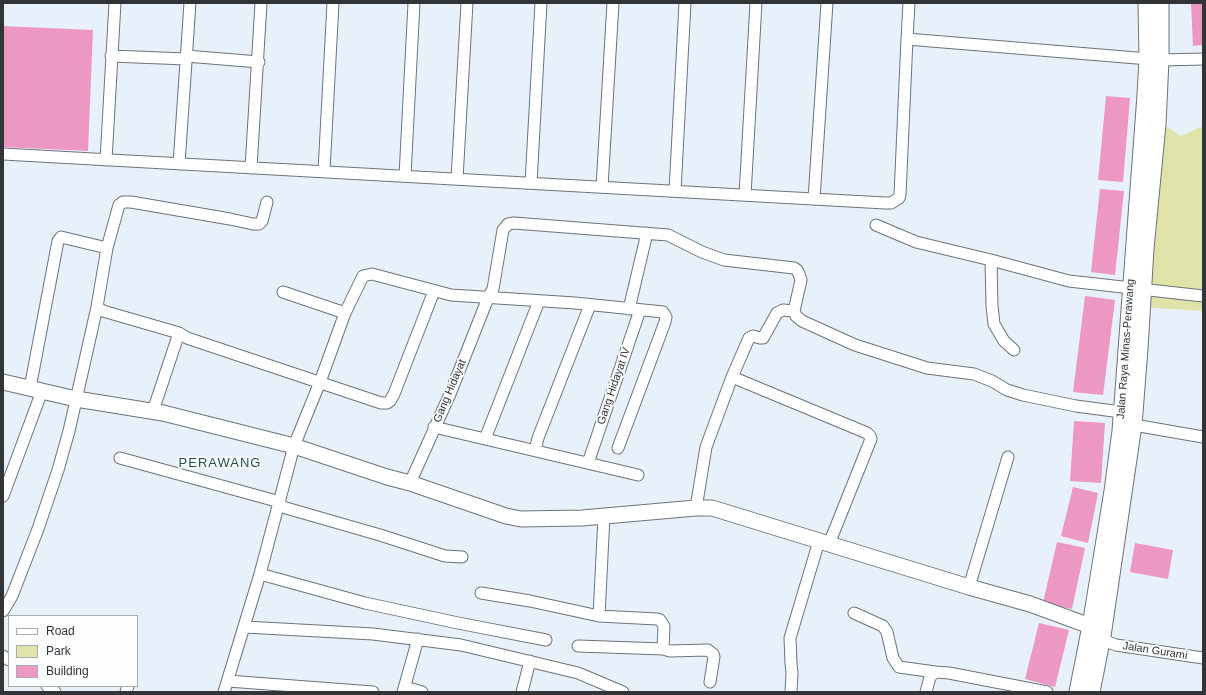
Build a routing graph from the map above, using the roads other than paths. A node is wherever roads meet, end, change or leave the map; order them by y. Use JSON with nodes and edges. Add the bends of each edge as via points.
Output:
{"nodes":[{"id":1,"x":115,"y":3,"type":"edge"},
{"id":2,"x":190,"y":3,"type":"edge"},
{"id":3,"x":261,"y":3,"type":"edge"},
{"id":4,"x":333,"y":3,"type":"edge"},
{"id":5,"x":414,"y":3,"type":"edge"},
{"id":6,"x":466,"y":3,"type":"edge"},
{"id":7,"x":541,"y":3,"type":"edge"},
{"id":8,"x":613,"y":3,"type":"edge"},
{"id":9,"x":685,"y":3,"type":"edge"},
{"id":10,"x":756,"y":3,"type":"edge"},
{"id":11,"x":827,"y":3,"type":"edge"},
{"id":12,"x":909,"y":3,"type":"edge"},
{"id":13,"x":1146,"y":3,"type":"edge"},
{"id":14,"x":1161,"y":3,"type":"edge"},
{"id":15,"x":907,"y":39,"type":"junction"},
{"id":16,"x":111,"y":56,"type":"junction"},
{"id":17,"x":186,"y":58,"type":"junction"},
{"id":18,"x":1203,"y":59,"type":"edge"},
{"id":19,"x":1154,"y":60,"type":"junction"},
{"id":20,"x":258,"y":62,"type":"junction"},
{"id":21,"x":3,"y":154,"type":"edge"},
{"id":22,"x":106,"y":160,"type":"junction"},
{"id":23,"x":179,"y":164,"type":"junction"},
{"id":24,"x":251,"y":168,"type":"junction"},
{"id":25,"x":324,"y":171,"type":"junction"},
{"id":26,"x":405,"y":176,"type":"junction"},
{"id":27,"x":457,"y":179,"type":"junction"},
{"id":28,"x":531,"y":183,"type":"junction"},
{"id":29,"x":602,"y":187,"type":"junction"},
{"id":30,"x":675,"y":191,"type":"junction"},
{"id":31,"x":745,"y":195,"type":"junction"},
{"id":32,"x":814,"y":199,"type":"junction"},
{"id":33,"x":267,"y":202,"type":"dead end"},
{"id":34,"x":876,"y":225,"type":"dead end"},
{"id":35,"x":647,"y":233,"type":"junction"},
{"id":36,"x":107,"y":248,"type":"junction"},
{"id":37,"x":991,"y":260,"type":"junction"},
{"id":38,"x":1137,"y":289,"type":"junction"},
{"id":39,"x":434,"y":291,"type":"junction"},
{"id":40,"x":283,"y":292,"type":"dead end"},
{"id":41,"x":1203,"y":296,"type":"edge"},
{"id":42,"x":488,"y":298,"type":"junction"},
{"id":43,"x":539,"y":301,"type":"junction"},
{"id":44,"x":590,"y":305,"type":"junction"},
{"id":45,"x":97,"y":307,"type":"junction"},
{"id":46,"x":634,"y":309,"type":"junction"},
{"id":47,"x":794,"y":311,"type":"junction"},
{"id":48,"x":345,"y":313,"type":"junction"},
{"id":49,"x":179,"y":333,"type":"junction"},
{"id":50,"x":1014,"y":350,"type":"dead end"},
{"id":51,"x":732,"y":377,"type":"junction"},
{"id":52,"x":3,"y":382,"type":"edge"},
{"id":53,"x":320,"y":382,"type":"junction"},
{"id":54,"x":36,"y":390,"type":"junction"},
{"id":55,"x":76,"y":399,"type":"junction"},
{"id":56,"x":153,"y":412,"type":"junction"},
{"id":57,"x":1121,"y":412,"type":"junction"},
{"id":58,"x":1134,"y":425,"type":"junction"},
{"id":59,"x":434,"y":427,"type":"junction"},
{"id":60,"x":1203,"y":437,"type":"edge"},
{"id":61,"x":485,"y":439,"type":"junction"},
{"id":62,"x":294,"y":446,"type":"junction"},
{"id":63,"x":618,"y":448,"type":"dead end"},
{"id":64,"x":535,"y":450,"type":"junction"},
{"id":65,"x":1008,"y":457,"type":"dead end"},
{"id":66,"x":120,"y":458,"type":"dead end"},
{"id":67,"x":588,"y":463,"type":"junction"},
{"id":68,"x":638,"y":475,"type":"dead end"},
{"id":69,"x":410,"y":483,"type":"junction"},
{"id":70,"x":3,"y":496,"type":"edge"},
{"id":71,"x":280,"y":504,"type":"junction"},
{"id":72,"x":696,"y":508,"type":"junction"},
{"id":73,"x":604,"y":516,"type":"junction"},
{"id":74,"x":824,"y":542,"type":"junction"},
{"id":75,"x":462,"y":557,"type":"dead end"},
{"id":76,"x":260,"y":574,"type":"junction"},
{"id":77,"x":969,"y":587,"type":"junction"},
{"id":78,"x":481,"y":593,"type":"dead end"},
{"id":79,"x":3,"y":611,"type":"edge"},
{"id":80,"x":854,"y":613,"type":"dead end"},
{"id":81,"x":599,"y":616,"type":"junction"},
{"id":82,"x":1090,"y":626,"type":"junction"},
{"id":83,"x":245,"y":627,"type":"junction"},
{"id":84,"x":1103,"y":636,"type":"junction"},
{"id":85,"x":418,"y":639,"type":"junction"},
{"id":86,"x":546,"y":640,"type":"dead end"},
{"id":87,"x":578,"y":646,"type":"dead end"},
{"id":88,"x":663,"y":649,"type":"junction"},
{"id":89,"x":1203,"y":658,"type":"edge"},
{"id":90,"x":530,"y":661,"type":"junction"},
{"id":91,"x":935,"y":672,"type":"junction"},
{"id":92,"x":228,"y":681,"type":"junction"},
{"id":93,"x":710,"y":682,"type":"dead end"},
{"id":94,"x":404,"y":690,"type":"edge"},
{"id":95,"x":224,"y":692,"type":"edge"},
{"id":96,"x":373,"y":692,"type":"edge"},
{"id":97,"x":422,"y":692,"type":"edge"},
{"id":98,"x":522,"y":692,"type":"edge"},
{"id":99,"x":623,"y":692,"type":"edge"},
{"id":100,"x":791,"y":692,"type":"edge"},
{"id":101,"x":926,"y":692,"type":"edge"},
{"id":102,"x":1047,"y":692,"type":"edge"},
{"id":103,"x":1077,"y":692,"type":"edge"},
{"id":104,"x":1092,"y":692,"type":"edge"}],
"edges":[{"from":1,"to":16,"type":"street"},
{"from":2,"to":17,"type":"street"},
{"from":3,"to":20,"type":"street"},
{"from":4,"to":25,"type":"street"},
{"from":5,"to":26,"type":"street"},
{"from":6,"to":27,"type":"street"},
{"from":7,"to":28,"type":"street"},
{"from":8,"to":29,"type":"street"},
{"from":9,"to":30,"type":"street"},
{"from":10,"to":31,"type":"street"},
{"from":11,"to":32,"type":"street"},
{"from":12,"to":15,"type":"street"},
{"from":13,"to":19,"type":"main road","name":"Jalan Raya Minas-Perawang"},
{"from":14,"to":19,"type":"main road","name":"Jalan Raya Minas-Perawang"},
{"from":15,"to":19,"type":"street"},
{"from":15,"to":32,"type":"street","via":[[899,198],[892,203]]},
{"from":16,"to":17,"type":"street"},
{"from":16,"to":22,"type":"street"},
{"from":17,"to":20,"type":"street"},
{"from":17,"to":23,"type":"street"},
{"from":18,"to":19,"type":"street"},
{"from":19,"to":38,"type":"main road","name":"Jalan Raya Minas-Perawang"},
{"from":20,"to":24,"type":"street"},
{"from":21,"to":22,"type":"street"},
{"from":22,"to":23,"type":"street"},
{"from":23,"to":24,"type":"street"},
{"from":24,"to":25,"type":"street"},
{"from":25,"to":26,"type":"street"},
{"from":26,"to":27,"type":"street"},
{"from":27,"to":28,"type":"street"},
{"from":28,"to":29,"type":"street"},
{"from":29,"to":30,"type":"street"},
{"from":30,"to":31,"type":"street"},
{"from":31,"to":32,"type":"street"},
{"from":33,"to":36,"type":"street","via":[[262,221],[254,224],[122,202]]},
{"from":34,"to":37,"type":"street","via":[[916,242]]},
{"from":35,"to":42,"type":"street","name":"Gang Hidayat","via":[[508,224],[503,230],[493,290]]},
{"from":35,"to":46,"type":"street","name":"Gang Hidayat IV"},
{"from":35,"to":47,"type":"street","via":[[668,235],[724,260],[794,268],[800,274]]},
{"from":36,"to":45,"type":"street"},
{"from":36,"to":54,"type":"street","via":[[59,238]]},
{"from":37,"to":38,"type":"street","via":[[1069,281]]},
{"from":37,"to":50,"type":"street","via":[[994,324],[1004,341]]},
{"from":38,"to":41,"type":"street"},
{"from":38,"to":57,"type":"main road","name":"Jalan Raya Minas-Perawang"},
{"from":38,"to":58,"type":"main road","name":"Jalan Raya Minas-Perawang","via":[[1140,349]]},
{"from":39,"to":42,"type":"street"},
{"from":39,"to":48,"type":"street","via":[[372,274],[364,275]]},
{"from":39,"to":53,"type":"street","via":[[390,401],[381,403]]},
{"from":40,"to":48,"type":"street"},
{"from":42,"to":43,"type":"street"},
{"from":42,"to":59,"type":"street","name":"Gang Hidayat","via":[[450,394]]},
{"from":43,"to":44,"type":"street"},
{"from":43,"to":61,"type":"street"},
{"from":44,"to":46,"type":"street"},
{"from":44,"to":64,"type":"street"},
{"from":45,"to":49,"type":"street"},
{"from":45,"to":55,"type":"street"},
{"from":46,"to":63,"type":"street","via":[[661,312],[666,317]]},
{"from":46,"to":67,"type":"street","name":"Gang Hidayat IV"},
{"from":47,"to":51,"type":"street","via":[[783,310],[777,313],[762,338],[750,337]]},
{"from":47,"to":57,"type":"street","via":[[802,321],[871,351],[927,368],[974,374],[1023,395]]},
{"from":48,"to":53,"type":"street"},
{"from":49,"to":53,"type":"street","via":[[187,338]]},
{"from":49,"to":56,"type":"street"},
{"from":51,"to":72,"type":"street","via":[[706,447]]},
{"from":51,"to":74,"type":"street","via":[[870,436],[871,439]]},
{"from":52,"to":54,"type":"main road"},
{"from":53,"to":62,"type":"street"},
{"from":54,"to":55,"type":"main road"},
{"from":54,"to":70,"type":"street"},
{"from":55,"to":56,"type":"main road"},
{"from":55,"to":79,"type":"street","via":[[58,470],[38,529],[12,596]]},
{"from":56,"to":62,"type":"main road"},
{"from":57,"to":82,"type":"main road","name":"Jalan Raya Minas-Perawang","via":[[1112,491]]},
{"from":58,"to":60,"type":"street"},
{"from":58,"to":84,"type":"main road","name":"Jalan Raya Minas-Perawang"},
{"from":59,"to":61,"type":"street"},
{"from":59,"to":69,"type":"street","name":"Gang Hidayat"},
{"from":61,"to":64,"type":"street"},
{"from":62,"to":69,"type":"main road"},
{"from":62,"to":71,"type":"street"},
{"from":64,"to":67,"type":"street"},
{"from":65,"to":77,"type":"street"},
{"from":66,"to":71,"type":"street"},
{"from":67,"to":68,"type":"street"},
{"from":69,"to":73,"type":"main road","via":[[521,519]]},
{"from":71,"to":75,"type":"street","via":[[445,556]]},
{"from":71,"to":76,"type":"street"},
{"from":72,"to":73,"type":"main road"},
{"from":72,"to":74,"type":"main road","via":[[712,508]]},
{"from":73,"to":81,"type":"street"},
{"from":74,"to":77,"type":"main road"},
{"from":74,"to":100,"type":"street","via":[[790,638]]},
{"from":76,"to":83,"type":"street"},
{"from":76,"to":86,"type":"street","via":[[365,603]]},
{"from":77,"to":82,"type":"main road","via":[[1030,604]]},
{"from":78,"to":81,"type":"street"},
{"from":80,"to":91,"type":"street","via":[[884,626],[893,658],[900,667]]},
{"from":81,"to":88,"type":"street","via":[[660,620],[664,626]]},
{"from":82,"to":84,"type":"street","name":"Jalan Gurami"},
{"from":82,"to":103,"type":"main road","name":"Jalan Raya Minas-Perawang"},
{"from":83,"to":85,"type":"street"},
{"from":83,"to":92,"type":"street"},
{"from":84,"to":89,"type":"street","name":"Jalan Gurami","via":[[1108,642],[1116,645]]},
{"from":84,"to":104,"type":"main road","name":"Jalan Raya Minas-Perawang"},
{"from":85,"to":90,"type":"street"},
{"from":85,"to":94,"type":"street"},
{"from":87,"to":88,"type":"street"},
{"from":88,"to":93,"type":"street","via":[[711,652],[714,657]]},
{"from":90,"to":98,"type":"street"},
{"from":90,"to":99,"type":"street","via":[[578,673]]},
{"from":91,"to":101,"type":"street","via":[[930,677]]},
{"from":91,"to":102,"type":"street"},
{"from":92,"to":95,"type":"street"},
{"from":92,"to":96,"type":"street"},
{"from":94,"to":97,"type":"street"}]}
